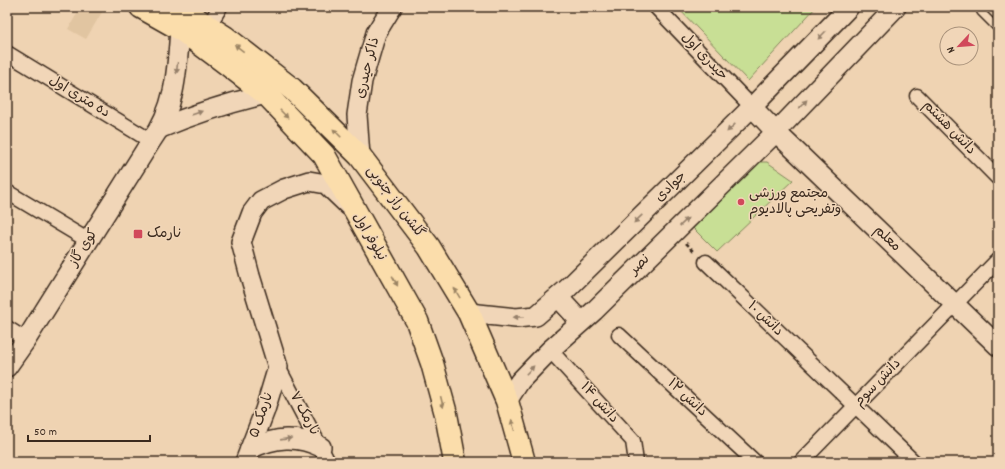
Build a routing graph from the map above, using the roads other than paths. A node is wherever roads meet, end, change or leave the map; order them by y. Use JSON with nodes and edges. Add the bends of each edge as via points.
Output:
{"nodes":[{"id":1,"x":141,"y":7,"type":"edge"},
{"id":2,"x":178,"y":7,"type":"edge"},
{"id":3,"x":220,"y":7,"type":"edge"},
{"id":4,"x":392,"y":7,"type":"edge"},
{"id":5,"x":656,"y":7,"type":"edge"},
{"id":6,"x":849,"y":7,"type":"edge"},
{"id":7,"x":896,"y":7,"type":"edge"},
{"id":8,"x":981,"y":12,"type":"dead end"},
{"id":9,"x":209,"y":25,"type":"junction"},
{"id":10,"x":180,"y":29,"type":"junction"},
{"id":11,"x":998,"y":29,"type":"edge"},
{"id":12,"x":7,"y":53,"type":"edge"},
{"id":13,"x":266,"y":94,"type":"junction"},
{"id":14,"x":918,"y":96,"type":"dead end"},
{"id":15,"x":752,"y":107,"type":"junction"},
{"id":16,"x":776,"y":132,"type":"junction"},
{"id":17,"x":156,"y":134,"type":"junction"},
{"id":18,"x":360,"y":156,"type":"junction"},
{"id":19,"x":998,"y":178,"type":"edge"},
{"id":20,"x":7,"y":192,"type":"edge"},
{"id":21,"x":355,"y":211,"type":"junction"},
{"id":22,"x":89,"y":241,"type":"junction"},
{"id":23,"x":998,"y":260,"type":"edge"},
{"id":24,"x":706,"y":262,"type":"road end"},
{"id":25,"x":558,"y":297,"type":"junction"},
{"id":26,"x":954,"y":304,"type":"junction"},
{"id":27,"x":469,"y":313,"type":"junction"},
{"id":28,"x":581,"y":322,"type":"junction"},
{"id":29,"x":7,"y":328,"type":"edge"},
{"id":30,"x":619,"y":335,"type":"dead end"},
{"id":31,"x":26,"y":340,"type":"junction"},
{"id":32,"x":998,"y":346,"type":"edge"},
{"id":33,"x":550,"y":350,"type":"junction"},
{"id":34,"x":7,"y":367,"type":"edge"},
{"id":35,"x":278,"y":367,"type":"junction"},
{"id":36,"x":507,"y":401,"type":"junction"},
{"id":37,"x":856,"y":406,"type":"junction"},
{"id":38,"x":247,"y":455,"type":"edge"},
{"id":39,"x":325,"y":455,"type":"edge"},
{"id":40,"x":518,"y":457,"type":"edge"},
{"id":41,"x":455,"y":462,"type":"edge"},
{"id":42,"x":636,"y":462,"type":"edge"},
{"id":43,"x":755,"y":462,"type":"edge"},
{"id":44,"x":801,"y":462,"type":"edge"},
{"id":45,"x":914,"y":462,"type":"edge"}],
"edges":[{"from":1,"to":10,"type":"main road"},
{"from":2,"to":9,"type":"main road","name":"گلشن راز جنوبی"},
{"from":3,"to":9,"type":"street"},
{"from":4,"to":18,"type":"street","name":"ذاکر حیدری","via":[[376,33],[362,81],[357,115]]},
{"from":5,"to":15,"type":"street","name":"حیدری اول"},
{"from":6,"to":15,"type":"street","name":"جوادی","one_way":true},
{"from":16,"to":7,"type":"street","one_way":true},
{"from":8,"to":11,"type":"lane"},
{"from":18,"to":9,"type":"main road","name":"گلشن راز جنوبی","one_way":true,"via":[[292,89]]},
{"from":10,"to":13,"type":"main road"},
{"from":10,"to":17,"type":"street","name":"کوی گاز","one_way":true,"via":[[177,70],[170,105]]},
{"from":12,"to":17,"type":"street","name":"ده متری اول"},
{"from":17,"to":13,"type":"street","one_way":true,"via":[[197,113]]},
{"from":13,"to":21,"type":"main road","one_way":true,"via":[[324,155]]},
{"from":14,"to":19,"type":"street","name":"دانش هشتم"},
{"from":15,"to":16,"type":"street","name":"معلم"},
{"from":15,"to":25,"type":"street","name":"جوادی","one_way":true},
{"from":16,"to":26,"type":"street","name":"معلم"},
{"from":28,"to":16,"type":"street","name":"نصر","one_way":true},
{"from":17,"to":22,"type":"street","name":"کوی گاز"},
{"from":27,"to":18,"type":"main road","name":"گلشن راز جنوبی","one_way":true,"via":[[429,247]]},
{"from":20,"to":22,"type":"street"},
{"from":21,"to":35,"type":"street","name":"نیلوفر اول","via":[[326,184],[309,181],[284,189],[261,201],[252,213],[241,242]]},
{"from":21,"to":41,"type":"main road","name":"نیلوفر اول","one_way":true,"via":[[417,321],[446,414]]},
{"from":22,"to":31,"type":"street","name":"کوی گاز"},
{"from":23,"to":26,"type":"street","name":"دانش سوم"},
{"from":24,"to":37,"type":"street","name":"دانش ۱۰"},
{"from":25,"to":27,"type":"street","name":"جوادی","one_way":true,"via":[[536,316],[516,318]]},
{"from":25,"to":28,"type":"street"},
{"from":26,"to":32,"type":"street","name":"معلم"},
{"from":26,"to":37,"type":"street","name":"دانش سوم"},
{"from":27,"to":36,"type":"main road","name":"گلشن راز جنوبی"},
{"from":28,"to":33,"type":"street","name":"نصر"},
{"from":29,"to":31,"type":"street"},
{"from":30,"to":43,"type":"street","name":"دانش ۱۲"},
{"from":31,"to":34,"type":"street","name":"کوی گاز"},
{"from":36,"to":33,"type":"street","name":"نصر","one_way":true,"via":[[520,381]]},
{"from":33,"to":42,"type":"street","name":"دانش ۱۴","via":[[633,441]]},
{"from":35,"to":38,"type":"street","name":"نارمک ۵","via":[[265,410]]},
{"from":35,"to":39,"type":"street","name":"نارمک ۷"},
{"from":40,"to":36,"type":"main road","name":"گلشن راز جنوبی","one_way":true},
{"from":37,"to":44,"type":"street","name":"دانش سوم"},
{"from":37,"to":45,"type":"street","name":"دانش ۱۰"},
{"from":38,"to":39,"type":"street","one_way":true,"via":[[263,443],[295,438],[310,442]]}]}
